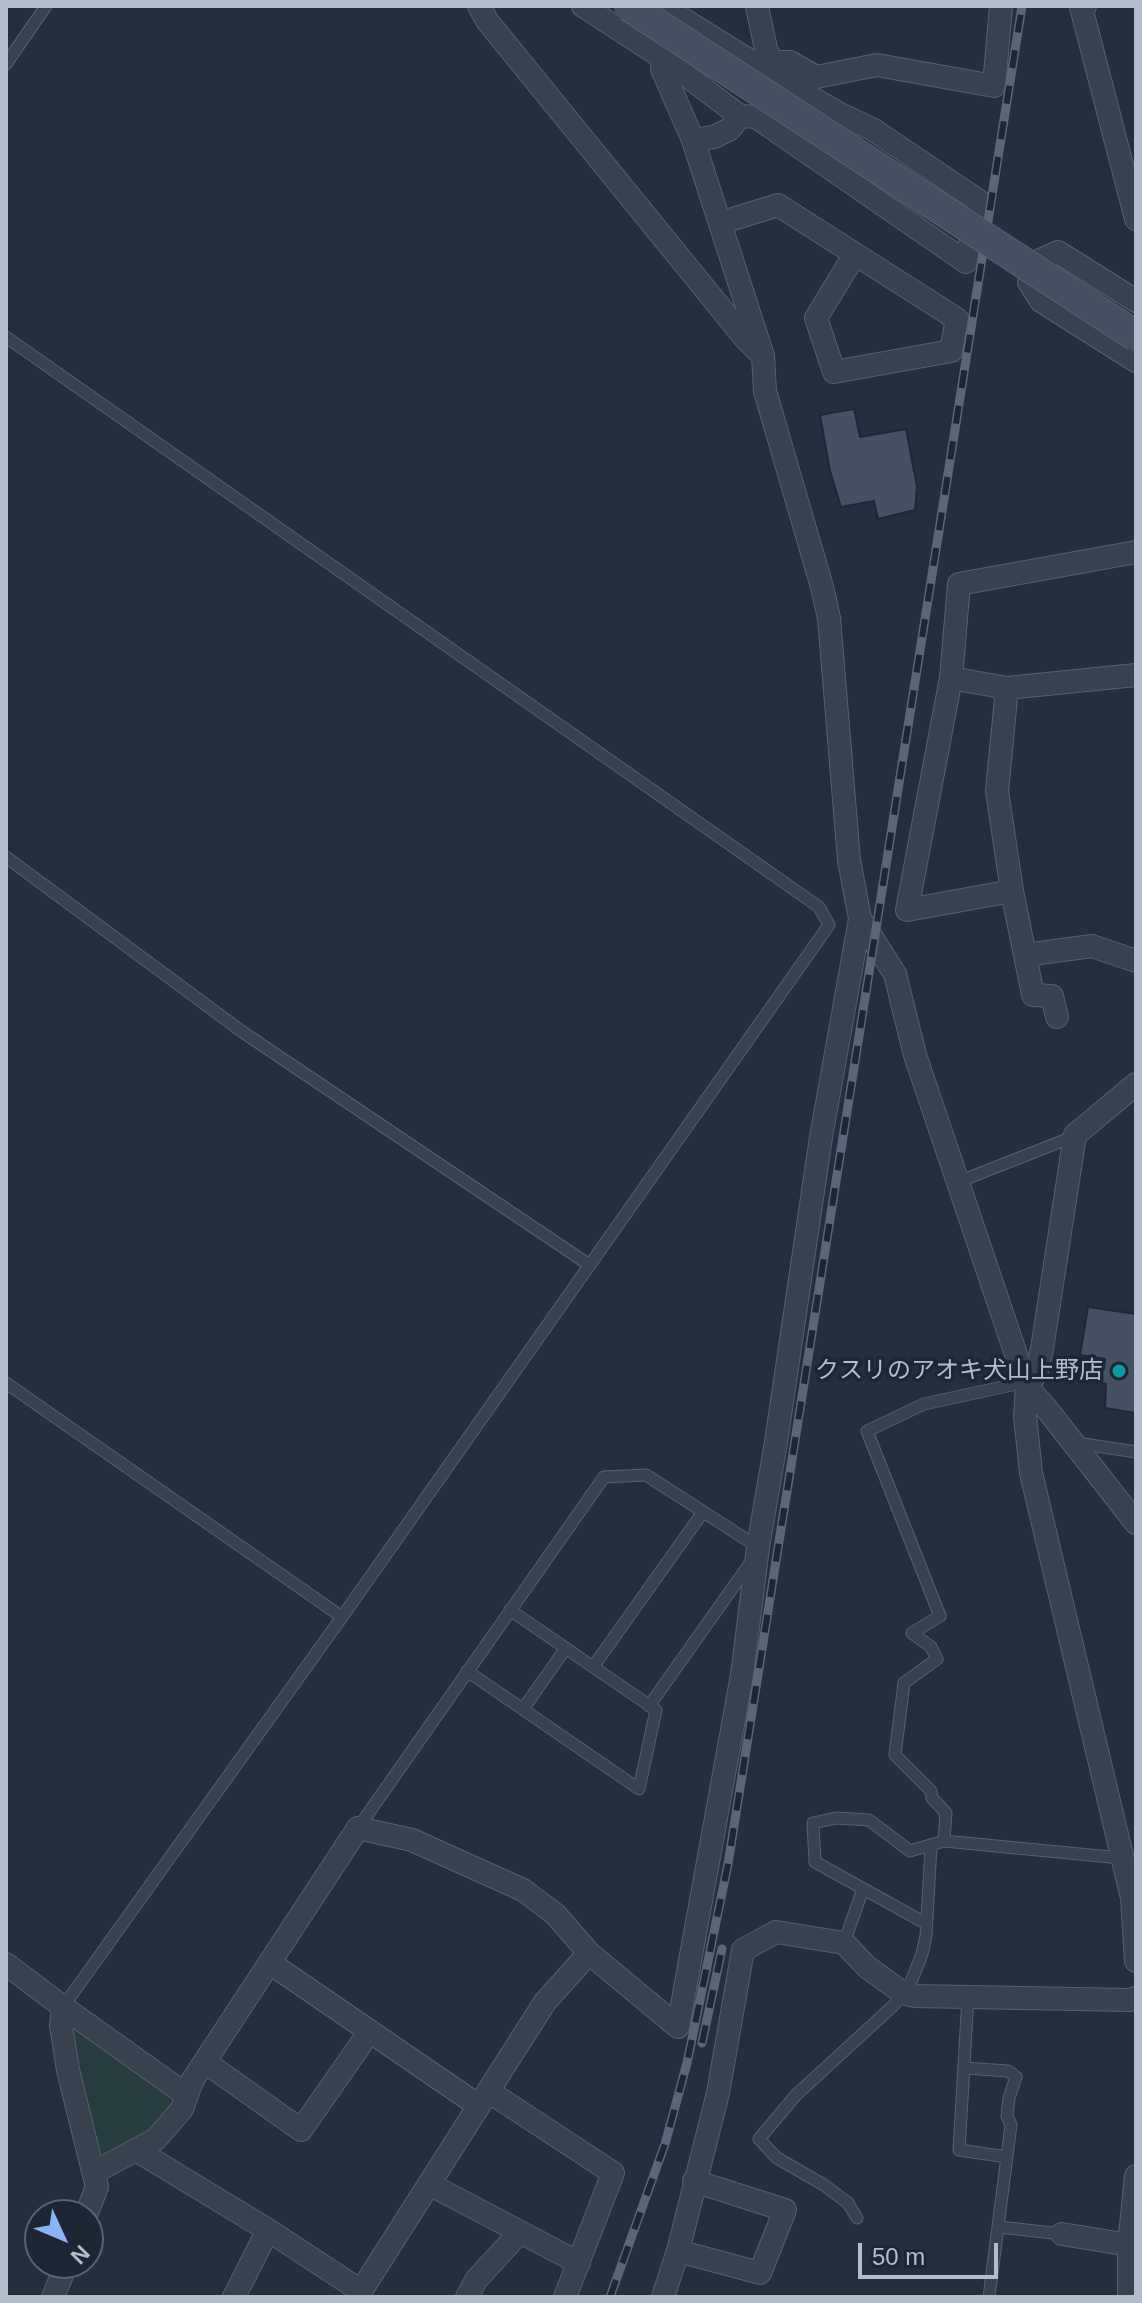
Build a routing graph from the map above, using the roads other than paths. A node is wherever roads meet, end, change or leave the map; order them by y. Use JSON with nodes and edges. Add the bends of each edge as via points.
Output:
{"nodes":[{"id":1,"x":46,"y":6,"type":"edge"},
{"id":2,"x":479,"y":6,"type":"edge"},
{"id":3,"x":583,"y":6,"type":"edge"},
{"id":4,"x":629,"y":6,"type":"edge"},
{"id":5,"x":662,"y":6,"type":"edge"},
{"id":6,"x":757,"y":6,"type":"edge"},
{"id":7,"x":1001,"y":6,"type":"edge"},
{"id":8,"x":1085,"y":6,"type":"edge"},
{"id":9,"x":663,"y":58,"type":"junction"},
{"id":10,"x":6,"y":64,"type":"edge"},
{"id":11,"x":770,"y":67,"type":"junction"},
{"id":12,"x":740,"y":116,"type":"junction"},
{"id":13,"x":693,"y":140,"type":"junction"},
{"id":14,"x":1136,"y":219,"type":"edge"},
{"id":15,"x":720,"y":223,"type":"junction"},
{"id":16,"x":855,"y":254,"type":"junction"},
{"id":17,"x":1136,"y":301,"type":"edge"},
{"id":18,"x":1136,"y":336,"type":"edge"},
{"id":19,"x":6,"y":337,"type":"edge"},
{"id":20,"x":763,"y":356,"type":"junction"},
{"id":21,"x":1136,"y":361,"type":"edge"},
{"id":22,"x":1136,"y":552,"type":"edge"},
{"id":23,"x":1136,"y":675,"type":"edge"},
{"id":24,"x":951,"y":678,"type":"junction"},
{"id":25,"x":1007,"y":688,"type":"junction"},
{"id":26,"x":6,"y":857,"type":"edge"},
{"id":27,"x":1012,"y":891,"type":"junction"},
{"id":28,"x":860,"y":919,"type":"junction"},
{"id":29,"x":1025,"y":955,"type":"junction"},
{"id":30,"x":1136,"y":961,"type":"edge"},
{"id":31,"x":1057,"y":1017,"type":"dead end"},
{"id":32,"x":1136,"y":1084,"type":"edge"},
{"id":33,"x":1075,"y":1135,"type":"junction"},
{"id":34,"x":958,"y":1182,"type":"junction"},
{"id":35,"x":588,"y":1264,"type":"junction"},
{"id":36,"x":6,"y":1383,"type":"edge"},
{"id":37,"x":1027,"y":1387,"type":"junction"},
{"id":38,"x":1073,"y":1443,"type":"junction"},
{"id":39,"x":1136,"y":1452,"type":"edge"},
{"id":40,"x":703,"y":1512,"type":"junction"},
{"id":41,"x":1136,"y":1523,"type":"edge"},
{"id":42,"x":757,"y":1550,"type":"junction"},
{"id":43,"x":510,"y":1610,"type":"junction"},
{"id":44,"x":342,"y":1617,"type":"junction"},
{"id":45,"x":566,"y":1648,"type":"junction"},
{"id":46,"x":593,"y":1667,"type":"junction"},
{"id":47,"x":467,"y":1671,"type":"junction"},
{"id":48,"x":649,"y":1706,"type":"junction"},
{"id":49,"x":523,"y":1709,"type":"junction"},
{"id":50,"x":358,"y":1828,"type":"junction"},
{"id":51,"x":944,"y":1841,"type":"junction"},
{"id":52,"x":931,"y":1846,"type":"junction"},
{"id":53,"x":1121,"y":1858,"type":"junction"},
{"id":54,"x":863,"y":1889,"type":"junction"},
{"id":55,"x":925,"y":1923,"type":"junction"},
{"id":56,"x":844,"y":1943,"type":"junction"},
{"id":57,"x":589,"y":1953,"type":"junction"},
{"id":58,"x":1136,"y":1961,"type":"edge"},
{"id":59,"x":270,"y":1963,"type":"junction"},
{"id":60,"x":6,"y":1964,"type":"edge"},
{"id":61,"x":903,"y":1993,"type":"junction"},
{"id":62,"x":968,"y":1997,"type":"junction"},
{"id":63,"x":1136,"y":1998,"type":"edge"},
{"id":64,"x":63,"y":2007,"type":"junction"},
{"id":65,"x":370,"y":2031,"type":"junction"},
{"id":66,"x":205,"y":2062,"type":"junction"},
{"id":67,"x":965,"y":2068,"type":"junction"},
{"id":68,"x":185,"y":2094,"type":"junction"},
{"id":69,"x":484,"y":2098,"type":"junction"},
{"id":70,"x":136,"y":2150,"type":"junction"},
{"id":71,"x":1007,"y":2157,"type":"junction"},
{"id":72,"x":95,"y":2172,"type":"junction"},
{"id":73,"x":1136,"y":2176,"type":"edge"},
{"id":74,"x":694,"y":2181,"type":"junction"},
{"id":75,"x":429,"y":2184,"type":"junction"},
{"id":76,"x":92,"y":2199,"type":"edge"},
{"id":77,"x":857,"y":2218,"type":"dead end"},
{"id":78,"x":999,"y":2227,"type":"junction"},
{"id":79,"x":268,"y":2230,"type":"junction"},
{"id":80,"x":520,"y":2232,"type":"junction"},
{"id":81,"x":1062,"y":2234,"type":"joint"},
{"id":82,"x":1129,"y":2245,"type":"junction"},
{"id":83,"x":678,"y":2251,"type":"junction"},
{"id":84,"x":579,"y":2263,"type":"junction"},
{"id":85,"x":355,"y":2292,"type":"edge"},
{"id":86,"x":234,"y":2297,"type":"edge"},
{"id":87,"x":467,"y":2297,"type":"edge"},
{"id":88,"x":565,"y":2297,"type":"edge"},
{"id":89,"x":663,"y":2297,"type":"edge"},
{"id":90,"x":989,"y":2297,"type":"edge"},
{"id":91,"x":1129,"y":2297,"type":"edge"}],
"edges":[{"from":1,"to":10,"type":"lane"},
{"from":2,"to":20,"type":"street"},
{"from":3,"to":9,"type":"street"},
{"from":4,"to":18,"type":"street","bridge":true},
{"from":5,"to":11,"type":"street"},
{"from":6,"to":11,"type":"street"},
{"from":7,"to":11,"type":"street","via":[[994,86],[877,65],[816,77],[790,62]]},
{"from":8,"to":14,"type":"street","via":[[1081,7]]},
{"from":9,"to":12,"type":"street"},
{"from":9,"to":13,"type":"street","via":[[662,69]]},
{"from":11,"to":12,"type":"street","via":[[979,201],[966,262],[756,117]]},
{"from":12,"to":13,"type":"street","via":[[730,129]]},
{"from":13,"to":15,"type":"street"},
{"from":15,"to":16,"type":"street","via":[[778,205]]},
{"from":15,"to":20,"type":"street"},
{"from":16,"to":16,"type":"street","via":[[957,319],[951,351],[834,372],[816,318]]},
{"from":17,"to":21,"type":"street","via":[[1058,252],[1036,262],[1029,282],[1041,301]]},
{"from":19,"to":35,"type":"lane","via":[[819,907],[829,925]]},
{"from":20,"to":28,"type":"street","via":[[765,391],[829,618],[849,860]]},
{"from":22,"to":24,"type":"street","via":[[959,584]]},
{"from":23,"to":25,"type":"street"},
{"from":24,"to":25,"type":"street"},
{"from":24,"to":27,"type":"street","via":[[907,910]]},
{"from":25,"to":27,"type":"street","via":[[997,791]]},
{"from":26,"to":35,"type":"lane","via":[[244,1033]]},
{"from":27,"to":29,"type":"street"},
{"from":28,"to":34,"type":"street","via":[[895,974],[915,1055]]},
{"from":28,"to":42,"type":"street"},
{"from":29,"to":30,"type":"street","via":[[1092,946]]},
{"from":29,"to":31,"type":"street","via":[[1033,995],[1052,996]]},
{"from":32,"to":33,"type":"street"},
{"from":33,"to":34,"type":"lane"},
{"from":33,"to":37,"type":"street","via":[[1042,1349]]},
{"from":34,"to":37,"type":"street"},
{"from":35,"to":44,"type":"lane"},
{"from":36,"to":44,"type":"lane"},
{"from":37,"to":38,"type":"street"},
{"from":37,"to":51,"type":"lane","via":[[1021,1383],[924,1404],[867,1431],[940,1616],[912,1633],[937,1659],[904,1683],[895,1755],[946,1813]]},
{"from":37,"to":53,"type":"street","via":[[1031,1473]]},
{"from":38,"to":39,"type":"lane"},
{"from":38,"to":41,"type":"street"},
{"from":40,"to":42,"type":"lane"},
{"from":40,"to":43,"type":"lane","via":[[646,1475],[604,1477]]},
{"from":40,"to":46,"type":"lane"},
{"from":42,"to":48,"type":"lane"},
{"from":42,"to":57,"type":"street","via":[[742,1675],[678,2027]]},
{"from":43,"to":45,"type":"lane"},
{"from":43,"to":47,"type":"lane"},
{"from":44,"to":64,"type":"lane"},
{"from":45,"to":46,"type":"lane"},
{"from":45,"to":49,"type":"lane"},
{"from":46,"to":48,"type":"lane"},
{"from":47,"to":49,"type":"lane"},
{"from":47,"to":50,"type":"lane"},
{"from":48,"to":49,"type":"lane","via":[[656,1710],[639,1789]]},
{"from":50,"to":57,"type":"street","via":[[412,1840],[523,1890],[555,1914]]},
{"from":50,"to":59,"type":"street"},
{"from":51,"to":52,"type":"lane"},
{"from":51,"to":53,"type":"lane"},
{"from":52,"to":54,"type":"lane","via":[[910,1851],[869,1820],[813,1823],[815,1862]]},
{"from":52,"to":55,"type":"lane"},
{"from":53,"to":58,"type":"street","via":[[1132,1898]]},
{"from":54,"to":55,"type":"lane"},
{"from":54,"to":56,"type":"lane"},
{"from":55,"to":61,"type":"lane","via":[[922,1954]]},
{"from":56,"to":61,"type":"street"},
{"from":56,"to":74,"type":"street","via":[[776,1932],[743,1950],[718,2093]]},
{"from":57,"to":69,"type":"street","via":[[545,2002]]},
{"from":59,"to":65,"type":"street"},
{"from":59,"to":66,"type":"street"},
{"from":60,"to":64,"type":"street"},
{"from":61,"to":62,"type":"street"},
{"from":61,"to":77,"type":"lane","via":[[796,2095],[759,2139],[777,2158],[848,2203]]},
{"from":62,"to":63,"type":"street"},
{"from":62,"to":67,"type":"lane"},
{"from":64,"to":68,"type":"street"},
{"from":64,"to":72,"type":"street","via":[[68,2070]]},
{"from":65,"to":66,"type":"street","via":[[301,2130]]},
{"from":65,"to":69,"type":"street"},
{"from":66,"to":68,"type":"street"},
{"from":67,"to":71,"type":"lane","via":[[959,2150]]},
{"from":67,"to":71,"type":"lane","via":[[1008,2071],[1016,2077],[1009,2098]]},
{"from":68,"to":70,"type":"street","via":[[182,2109],[156,2139]]},
{"from":69,"to":75,"type":"street"},
{"from":69,"to":84,"type":"street","via":[[613,2173]]},
{"from":70,"to":72,"type":"street"},
{"from":70,"to":79,"type":"street"},
{"from":71,"to":78,"type":"lane"},
{"from":72,"to":76,"type":"street"},
{"from":73,"to":82,"type":"street"},
{"from":74,"to":83,"type":"street"},
{"from":74,"to":83,"type":"street","via":[[785,2210],[760,2273]]},
{"from":75,"to":80,"type":"street"},
{"from":75,"to":85,"type":"street"},
{"from":78,"to":81,"type":"lane"},
{"from":78,"to":90,"type":"lane"},
{"from":79,"to":85,"type":"street"},
{"from":79,"to":86,"type":"street"},
{"from":80,"to":84,"type":"street"},
{"from":80,"to":87,"type":"street"},
{"from":81,"to":82,"type":"street"},
{"from":82,"to":91,"type":"street"},
{"from":83,"to":89,"type":"street"},
{"from":84,"to":88,"type":"street"}]}
